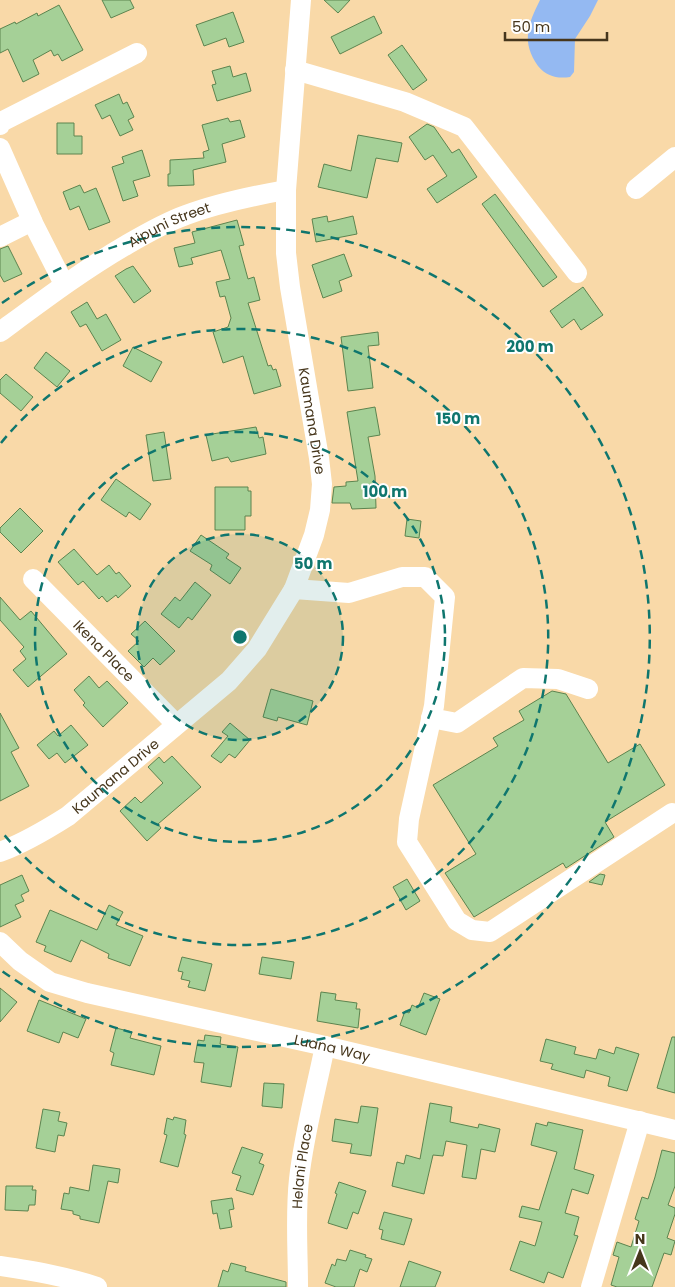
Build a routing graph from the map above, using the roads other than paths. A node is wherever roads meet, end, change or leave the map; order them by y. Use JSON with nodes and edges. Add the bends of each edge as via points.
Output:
{"nodes":[{"id":1,"x":301,"y":0,"type":"edge"},
{"id":2,"x":137,"y":53,"type":"dead end"},
{"id":3,"x":294,"y":70,"type":"junction"},
{"id":4,"x":0,"y":124,"type":"edge"},
{"id":5,"x":0,"y":148,"type":"edge"},
{"id":6,"x":675,"y":157,"type":"edge"},
{"id":7,"x":636,"y":189,"type":"dead end"},
{"id":8,"x":286,"y":190,"type":"junction"},
{"id":9,"x":32,"y":221,"type":"junction"},
{"id":10,"x":0,"y":237,"type":"edge"},
{"id":11,"x":577,"y":273,"type":"dead end"},
{"id":12,"x":64,"y":284,"type":"junction"},
{"id":13,"x":0,"y":332,"type":"edge"},
{"id":14,"x":33,"y":579,"type":"dead end"},
{"id":15,"x":294,"y":589,"type":"junction"},
{"id":16,"x":588,"y":689,"type":"dead end"},
{"id":17,"x":431,"y":718,"type":"junction"},
{"id":18,"x":176,"y":724,"type":"junction"},
{"id":19,"x":672,"y":813,"type":"dead end"},
{"id":20,"x":0,"y":852,"type":"edge"},
{"id":21,"x":0,"y":942,"type":"edge"},
{"id":22,"x":326,"y":1046,"type":"junction"},
{"id":23,"x":640,"y":1121,"type":"junction"},
{"id":24,"x":675,"y":1130,"type":"edge"},
{"id":25,"x":0,"y":1266,"type":"edge"},
{"id":26,"x":97,"y":1287,"type":"edge"},
{"id":27,"x":298,"y":1287,"type":"edge"},
{"id":28,"x":591,"y":1287,"type":"edge"}],
"edges":[{"from":1,"to":3,"type":"street","name":"Kaumana Drive"},
{"from":2,"to":4,"type":"street"},
{"from":3,"to":8,"type":"street","name":"Kaumana Drive"},
{"from":3,"to":11,"type":"street","via":[[405,102],[464,127]]},
{"from":5,"to":9,"type":"street"},
{"from":6,"to":7,"type":"street"},
{"from":8,"to":12,"type":"street","name":"Aipuni Street","via":[[251,196],[185,215],[102,258]]},
{"from":8,"to":15,"type":"street","name":"Kaumana Drive","via":[[286,253],[290,287],[322,484],[314,535]]},
{"from":9,"to":10,"type":"street"},
{"from":9,"to":12,"type":"street"},
{"from":12,"to":13,"type":"street","name":"Aipuni Street"},
{"from":14,"to":18,"type":"street","name":"Ikena Place"},
{"from":15,"to":17,"type":"street","via":[[349,593],[402,577],[425,577],[445,597]]},
{"from":15,"to":18,"type":"street","name":"Kaumana Drive","via":[[257,649],[229,681]]},
{"from":16,"to":17,"type":"street","via":[[558,679],[524,678],[457,723]]},
{"from":17,"to":19,"type":"street","via":[[406,842],[457,921],[472,930],[490,932]]},
{"from":18,"to":20,"type":"street","name":"Kaumana Drive","via":[[68,816],[46,831]]},
{"from":21,"to":22,"type":"street","name":"Luana Way","via":[[50,982]]},
{"from":22,"to":23,"type":"street","name":"Luana Way"},
{"from":22,"to":27,"type":"street","name":"Helani Place","via":[[299,1178]]},
{"from":23,"to":24,"type":"street","name":"Luana Way"},
{"from":23,"to":28,"type":"street"},
{"from":25,"to":26,"type":"street","via":[[45,1273]]}]}
